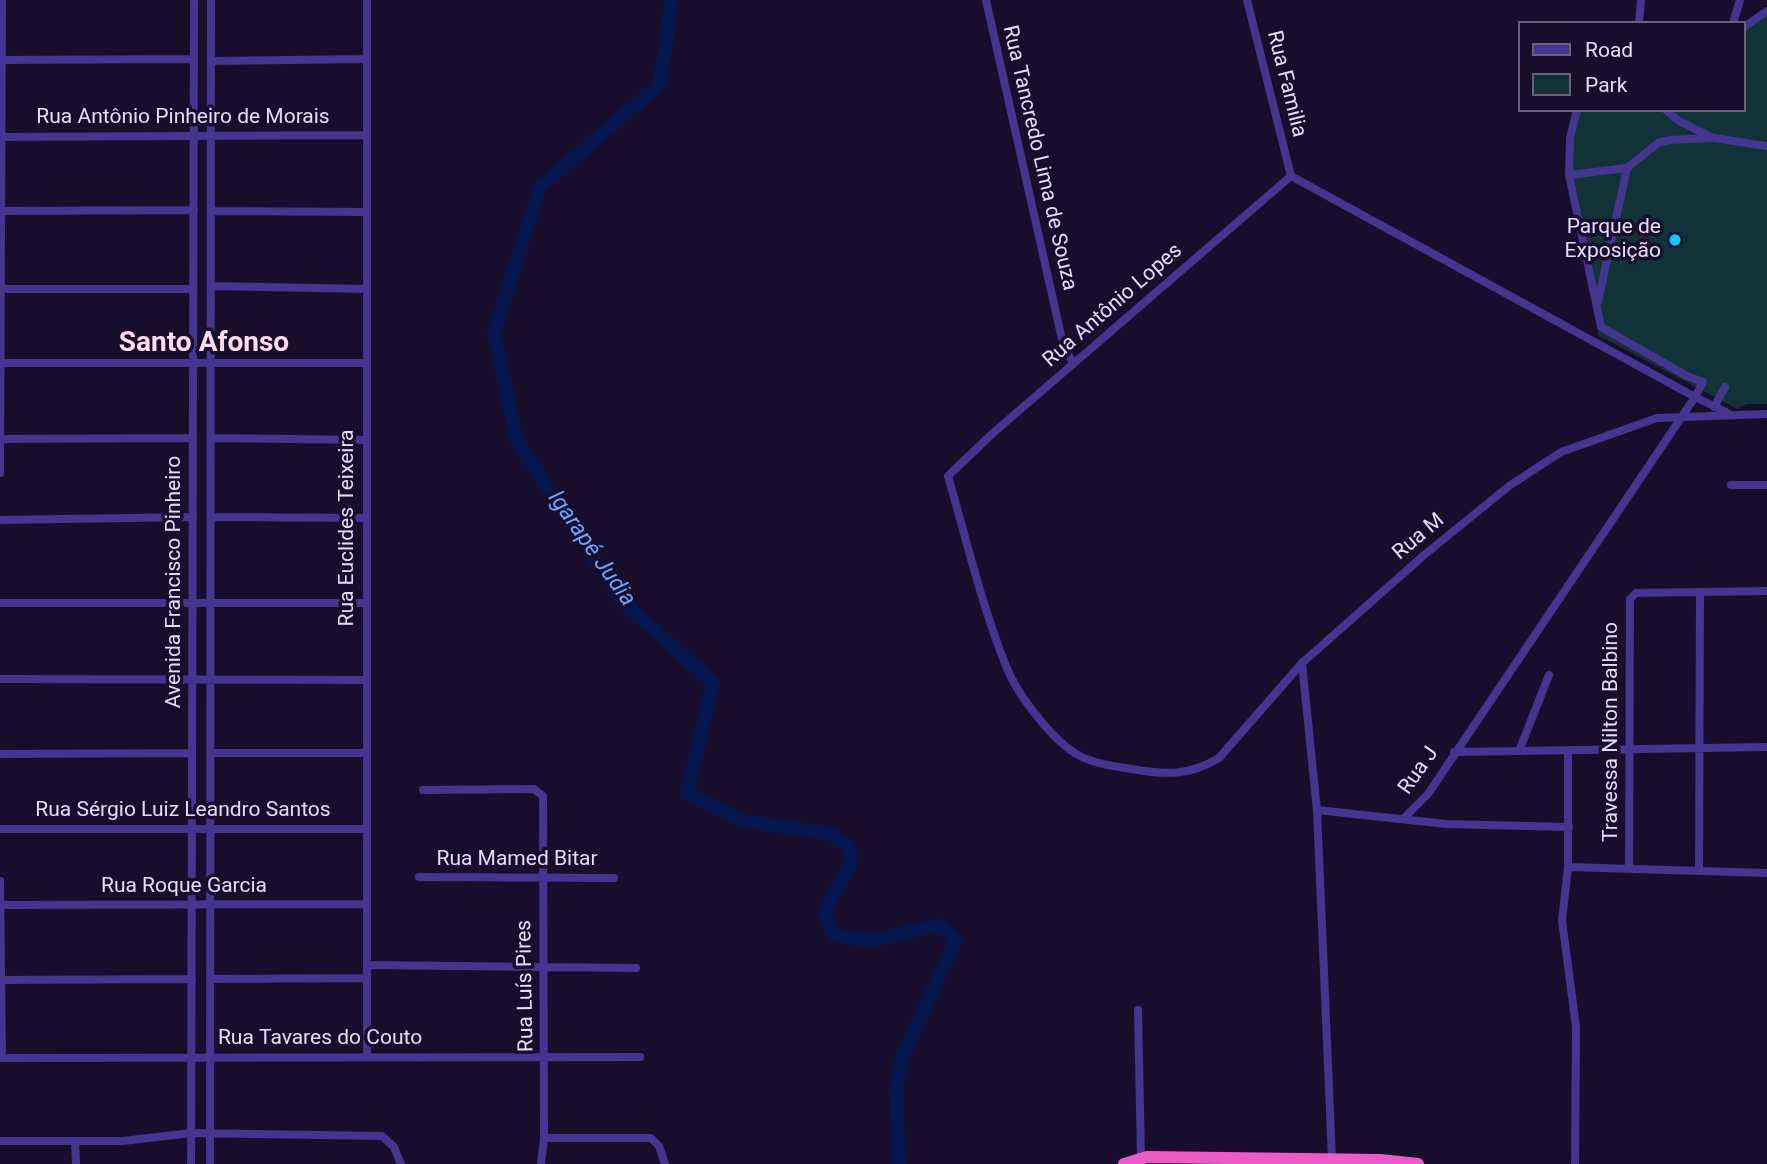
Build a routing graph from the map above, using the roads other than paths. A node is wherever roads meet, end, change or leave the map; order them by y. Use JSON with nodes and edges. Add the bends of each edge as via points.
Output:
{"nodes":[{"id":1,"x":2,"y":0,"type":"edge"},
{"id":2,"x":194,"y":0,"type":"edge"},
{"id":3,"x":211,"y":0,"type":"edge"},
{"id":4,"x":367,"y":0,"type":"edge"},
{"id":5,"x":986,"y":0,"type":"edge"},
{"id":6,"x":1247,"y":0,"type":"edge"},
{"id":7,"x":1641,"y":0,"type":"edge"},
{"id":8,"x":1740,"y":0,"type":"edge"},
{"id":9,"x":1767,"y":11,"type":"edge"},
{"id":10,"x":1639,"y":21,"type":"edge"},
{"id":11,"x":1734,"y":21,"type":"edge"},
{"id":12,"x":1746,"y":26,"type":"edge"},
{"id":13,"x":194,"y":59,"type":"junction"},
{"id":14,"x":2,"y":60,"type":"edge"},
{"id":15,"x":367,"y":60,"type":"junction"},
{"id":16,"x":211,"y":61,"type":"junction"},
{"id":17,"x":1576,"y":112,"type":"edge"},
{"id":18,"x":1668,"y":112,"type":"edge"},
{"id":19,"x":194,"y":134,"type":"junction"},
{"id":20,"x":211,"y":134,"type":"junction"},
{"id":21,"x":366,"y":135,"type":"junction"},
{"id":22,"x":2,"y":137,"type":"edge"},
{"id":23,"x":1714,"y":138,"type":"junction"},
{"id":24,"x":1767,"y":146,"type":"edge"},
{"id":25,"x":1627,"y":168,"type":"junction"},
{"id":26,"x":1569,"y":175,"type":"junction"},
{"id":27,"x":1291,"y":176,"type":"junction"},
{"id":28,"x":1,"y":211,"type":"edge"},
{"id":29,"x":194,"y":211,"type":"junction"},
{"id":30,"x":211,"y":211,"type":"junction"},
{"id":31,"x":366,"y":212,"type":"junction"},
{"id":32,"x":211,"y":286,"type":"junction"},
{"id":33,"x":2,"y":289,"type":"edge"},
{"id":34,"x":193,"y":289,"type":"junction"},
{"id":35,"x":365,"y":289,"type":"junction"},
{"id":36,"x":1597,"y":304,"type":"junction"},
{"id":37,"x":193,"y":362,"type":"junction"},
{"id":38,"x":211,"y":362,"type":"junction"},
{"id":39,"x":2,"y":363,"type":"junction"},
{"id":40,"x":365,"y":363,"type":"junction"},
{"id":41,"x":1073,"y":363,"type":"junction"},
{"id":42,"x":1725,"y":387,"type":"dead end"},
{"id":43,"x":1695,"y":397,"type":"junction"},
{"id":44,"x":1714,"y":407,"type":"junction"},
{"id":45,"x":1767,"y":414,"type":"edge"},
{"id":46,"x":1731,"y":415,"type":"junction"},
{"id":47,"x":1683,"y":416,"type":"junction"},
{"id":48,"x":193,"y":438,"type":"junction"},
{"id":49,"x":211,"y":438,"type":"junction"},
{"id":50,"x":1,"y":439,"type":"edge"},
{"id":51,"x":365,"y":440,"type":"junction"},
{"id":52,"x":959,"y":463,"type":"joint"},
{"id":53,"x":0,"y":473,"type":"edge"},
{"id":54,"x":1731,"y":485,"type":"dead end"},
{"id":55,"x":1767,"y":485,"type":"edge"},
{"id":56,"x":193,"y":517,"type":"junction"},
{"id":57,"x":211,"y":517,"type":"junction"},
{"id":58,"x":366,"y":518,"type":"junction"},
{"id":59,"x":0,"y":520,"type":"edge"},
{"id":60,"x":1767,"y":591,"type":"edge"},
{"id":61,"x":1700,"y":592,"type":"junction"},
{"id":62,"x":0,"y":603,"type":"edge"},
{"id":63,"x":193,"y":603,"type":"junction"},
{"id":64,"x":211,"y":603,"type":"junction"},
{"id":65,"x":365,"y":603,"type":"junction"},
{"id":66,"x":1302,"y":663,"type":"junction"},
{"id":67,"x":1549,"y":675,"type":"dead end"},
{"id":68,"x":0,"y":679,"type":"edge"},
{"id":69,"x":192,"y":679,"type":"junction"},
{"id":70,"x":211,"y":679,"type":"junction"},
{"id":71,"x":366,"y":680,"type":"junction"},
{"id":72,"x":1767,"y":747,"type":"edge"},
{"id":73,"x":1699,"y":749,"type":"junction"},
{"id":74,"x":1568,"y":750,"type":"junction"},
{"id":75,"x":1629,"y":750,"type":"junction"},
{"id":76,"x":1519,"y":751,"type":"junction"},
{"id":77,"x":366,"y":752,"type":"junction"},
{"id":78,"x":1454,"y":752,"type":"junction"},
{"id":79,"x":192,"y":753,"type":"junction"},
{"id":80,"x":211,"y":753,"type":"junction"},
{"id":81,"x":0,"y":754,"type":"edge"},
{"id":82,"x":423,"y":790,"type":"dead end"},
{"id":83,"x":1317,"y":810,"type":"junction"},
{"id":84,"x":1405,"y":817,"type":"junction"},
{"id":85,"x":1569,"y":827,"type":"junction"},
{"id":86,"x":192,"y":828,"type":"junction"},
{"id":87,"x":211,"y":828,"type":"junction"},
{"id":88,"x":0,"y":829,"type":"edge"},
{"id":89,"x":366,"y":829,"type":"junction"},
{"id":90,"x":1568,"y":867,"type":"junction"},
{"id":91,"x":1629,"y":869,"type":"junction"},
{"id":92,"x":1699,"y":871,"type":"junction"},
{"id":93,"x":1767,"y":873,"type":"edge"},
{"id":94,"x":419,"y":877,"type":"dead end"},
{"id":95,"x":543,"y":878,"type":"junction"},
{"id":96,"x":614,"y":878,"type":"dead end"},
{"id":97,"x":0,"y":881,"type":"edge"},
{"id":98,"x":192,"y":904,"type":"junction"},
{"id":99,"x":211,"y":904,"type":"junction"},
{"id":100,"x":368,"y":904,"type":"junction"},
{"id":101,"x":0,"y":905,"type":"edge"},
{"id":102,"x":367,"y":965,"type":"junction"},
{"id":103,"x":542,"y":968,"type":"junction"},
{"id":104,"x":636,"y":968,"type":"dead end"},
{"id":105,"x":367,"y":978,"type":"junction"},
{"id":106,"x":192,"y":979,"type":"junction"},
{"id":107,"x":210,"y":979,"type":"junction"},
{"id":108,"x":0,"y":980,"type":"edge"},
{"id":109,"x":1138,"y":1010,"type":"dead end"},
{"id":110,"x":210,"y":1056,"type":"junction"},
{"id":111,"x":367,"y":1056,"type":"junction"},
{"id":112,"x":192,"y":1057,"type":"junction"},
{"id":113,"x":640,"y":1057,"type":"dead end"},
{"id":114,"x":1,"y":1058,"type":"edge"},
{"id":115,"x":544,"y":1059,"type":"junction"},
{"id":116,"x":191,"y":1133,"type":"junction"},
{"id":117,"x":211,"y":1133,"type":"junction"},
{"id":118,"x":544,"y":1138,"type":"junction"},
{"id":119,"x":0,"y":1141,"type":"edge"},
{"id":120,"x":75,"y":1141,"type":"junction"},
{"id":121,"x":1141,"y":1159,"type":"junction"},
{"id":122,"x":1332,"y":1159,"type":"junction"},
{"id":123,"x":1187,"y":1161,"type":"edge"},
{"id":124,"x":1385,"y":1162,"type":"edge"},
{"id":125,"x":76,"y":1164,"type":"edge"},
{"id":126,"x":191,"y":1164,"type":"edge"},
{"id":127,"x":210,"y":1164,"type":"edge"},
{"id":128,"x":401,"y":1164,"type":"edge"},
{"id":129,"x":541,"y":1164,"type":"edge"},
{"id":130,"x":665,"y":1164,"type":"edge"},
{"id":131,"x":1124,"y":1164,"type":"edge"},
{"id":132,"x":1418,"y":1164,"type":"edge"},
{"id":133,"x":1575,"y":1164,"type":"edge"}],
"edges":[{"from":1,"to":14,"type":"street"},
{"from":2,"to":13,"type":"street","name":"Avenida Francisco Pinheiro"},
{"from":3,"to":16,"type":"street","name":"Avenida Francisco Pinheiro"},
{"from":4,"to":15,"type":"street","name":"Rua Euclides Teixeira"},
{"from":5,"to":41,"type":"street","name":"Rua Tancredo Lima de Souza","via":[[1063,344]]},
{"from":6,"to":27,"type":"street","name":"Rua Familia"},
{"from":7,"to":10,"type":"street"},
{"from":8,"to":11,"type":"street"},
{"from":9,"to":12,"type":"street"},
{"from":13,"to":14,"type":"street"},
{"from":13,"to":19,"type":"street","name":"Avenida Francisco Pinheiro"},
{"from":14,"to":22,"type":"street"},
{"from":15,"to":16,"type":"street"},
{"from":15,"to":21,"type":"street","name":"Rua Euclides Teixeira"},
{"from":16,"to":20,"type":"street","name":"Avenida Francisco Pinheiro"},
{"from":17,"to":26,"type":"street"},
{"from":18,"to":23,"type":"street"},
{"from":19,"to":20,"type":"street","name":"Rua Antônio Pinheiro de Morais"},
{"from":19,"to":22,"type":"street","name":"Rua Antônio Pinheiro de Morais"},
{"from":19,"to":29,"type":"street","name":"Avenida Francisco Pinheiro"},
{"from":20,"to":21,"type":"street","name":"Rua Antônio Pinheiro de Morais"},
{"from":20,"to":30,"type":"street","name":"Avenida Francisco Pinheiro"},
{"from":21,"to":31,"type":"street","name":"Rua Euclides Teixeira"},
{"from":22,"to":28,"type":"street"},
{"from":23,"to":24,"type":"street"},
{"from":23,"to":25,"type":"street","via":[[1658,143]]},
{"from":25,"to":26,"type":"street"},
{"from":25,"to":36,"type":"street"},
{"from":26,"to":36,"type":"street"},
{"from":27,"to":41,"type":"street","name":"Rua Antônio Lopes"},
{"from":27,"to":43,"type":"street"},
{"from":28,"to":29,"type":"street"},
{"from":28,"to":33,"type":"street"},
{"from":29,"to":34,"type":"street","name":"Avenida Francisco Pinheiro"},
{"from":30,"to":31,"type":"street"},
{"from":30,"to":32,"type":"street","name":"Avenida Francisco Pinheiro"},
{"from":31,"to":35,"type":"street","name":"Rua Euclides Teixeira"},
{"from":32,"to":35,"type":"street"},
{"from":32,"to":38,"type":"street","name":"Avenida Francisco Pinheiro"},
{"from":33,"to":34,"type":"street"},
{"from":33,"to":39,"type":"street"},
{"from":34,"to":37,"type":"street","name":"Avenida Francisco Pinheiro"},
{"from":35,"to":40,"type":"street","name":"Rua Euclides Teixeira"},
{"from":36,"to":43,"type":"street","via":[[1598,319],[1607,332],[1703,382]]},
{"from":37,"to":38,"type":"street"},
{"from":37,"to":39,"type":"street"},
{"from":37,"to":48,"type":"street","name":"Avenida Francisco Pinheiro"},
{"from":38,"to":40,"type":"street"},
{"from":38,"to":49,"type":"street","name":"Avenida Francisco Pinheiro"},
{"from":39,"to":50,"type":"street"},
{"from":40,"to":51,"type":"street","name":"Rua Euclides Teixeira"},
{"from":41,"to":52,"type":"street","name":"Rua Antônio Lopes"},
{"from":42,"to":44,"type":"street"},
{"from":43,"to":44,"type":"street"},
{"from":43,"to":47,"type":"street"},
{"from":44,"to":46,"type":"street"},
{"from":45,"to":46,"type":"street","name":"Rua M"},
{"from":46,"to":47,"type":"street","name":"Rua M"},
{"from":47,"to":66,"type":"street","name":"Rua M","via":[[1636,423],[1561,452],[1509,486],[1423,556]]},
{"from":47,"to":78,"type":"street","name":"Rua J"},
{"from":48,"to":50,"type":"street"},
{"from":48,"to":56,"type":"street","name":"Avenida Francisco Pinheiro"},
{"from":49,"to":51,"type":"street"},
{"from":49,"to":57,"type":"street","name":"Avenida Francisco Pinheiro"},
{"from":50,"to":53,"type":"street"},
{"from":51,"to":58,"type":"street","name":"Rua Euclides Teixeira"},
{"from":52,"to":66,"type":"street","name":"Rua M","via":[[948,476],[1006,667],[1036,713],[1081,757],[1163,775],[1195,771],[1219,758]]},
{"from":54,"to":55,"type":"street"},
{"from":56,"to":59,"type":"street"},
{"from":56,"to":63,"type":"street","name":"Avenida Francisco Pinheiro"},
{"from":57,"to":58,"type":"street"},
{"from":57,"to":64,"type":"street","name":"Avenida Francisco Pinheiro"},
{"from":58,"to":65,"type":"street","name":"Rua Euclides Teixeira"},
{"from":60,"to":61,"type":"street"},
{"from":61,"to":73,"type":"street"},
{"from":61,"to":75,"type":"street","name":"Travessa Nilton Balbino","via":[[1632,595]]},
{"from":62,"to":63,"type":"street"},
{"from":63,"to":64,"type":"street"},
{"from":63,"to":69,"type":"street","name":"Avenida Francisco Pinheiro"},
{"from":64,"to":65,"type":"street"},
{"from":64,"to":70,"type":"street","name":"Avenida Francisco Pinheiro"},
{"from":65,"to":71,"type":"street","name":"Rua Euclides Teixeira"},
{"from":66,"to":83,"type":"street"},
{"from":67,"to":76,"type":"street"},
{"from":68,"to":69,"type":"street"},
{"from":69,"to":70,"type":"street"},
{"from":69,"to":79,"type":"street","name":"Avenida Francisco Pinheiro"},
{"from":70,"to":71,"type":"street"},
{"from":70,"to":80,"type":"street","name":"Avenida Francisco Pinheiro"},
{"from":71,"to":77,"type":"street","name":"Rua Euclides Teixeira"},
{"from":72,"to":73,"type":"street"},
{"from":73,"to":75,"type":"street"},
{"from":73,"to":92,"type":"street"},
{"from":74,"to":75,"type":"street"},
{"from":74,"to":76,"type":"street"},
{"from":74,"to":85,"type":"street"},
{"from":75,"to":91,"type":"street","name":"Travessa Nilton Balbino"},
{"from":76,"to":78,"type":"street"},
{"from":77,"to":80,"type":"street"},
{"from":77,"to":89,"type":"street","name":"Rua Euclides Teixeira"},
{"from":78,"to":84,"type":"street","name":"Rua J","via":[[1428,794]]},
{"from":79,"to":81,"type":"street"},
{"from":79,"to":86,"type":"street","name":"Avenida Francisco Pinheiro"},
{"from":80,"to":87,"type":"street","name":"Avenida Francisco Pinheiro"},
{"from":82,"to":95,"type":"street","name":"Rua Luís Pires","via":[[537,790],[544,807]]},
{"from":83,"to":84,"type":"street","name":"Rua J"},
{"from":83,"to":122,"type":"street"},
{"from":84,"to":85,"type":"street","via":[[1446,824]]},
{"from":85,"to":90,"type":"street"},
{"from":86,"to":87,"type":"street","name":"Rua Sérgio Luiz Leandro Santos"},
{"from":86,"to":88,"type":"street","name":"Rua Sérgio Luiz Leandro Santos"},
{"from":86,"to":98,"type":"street","name":"Avenida Francisco Pinheiro"},
{"from":87,"to":89,"type":"street","name":"Rua Sérgio Luiz Leandro Santos"},
{"from":87,"to":99,"type":"street","name":"Avenida Francisco Pinheiro"},
{"from":89,"to":100,"type":"street","name":"Rua Euclides Teixeira"},
{"from":90,"to":91,"type":"street"},
{"from":90,"to":133,"type":"street","via":[[1562,920],[1576,1027]]},
{"from":91,"to":92,"type":"street"},
{"from":92,"to":93,"type":"street"},
{"from":94,"to":95,"type":"street","name":"Rua Mamed Bitar"},
{"from":95,"to":96,"type":"street","name":"Rua Mamed Bitar"},
{"from":95,"to":103,"type":"street","name":"Rua Luís Pires"},
{"from":97,"to":101,"type":"street"},
{"from":98,"to":99,"type":"street","name":"Rua Roque Garcia"},
{"from":98,"to":101,"type":"street","name":"Rua Roque Garcia"},
{"from":98,"to":106,"type":"street","name":"Avenida Francisco Pinheiro"},
{"from":99,"to":100,"type":"street","name":"Rua Roque Garcia"},
{"from":99,"to":107,"type":"street","name":"Avenida Francisco Pinheiro"},
{"from":100,"to":102,"type":"street","name":"Rua Euclides Teixeira"},
{"from":101,"to":108,"type":"street"},
{"from":102,"to":103,"type":"street"},
{"from":102,"to":105,"type":"street","name":"Rua Euclides Teixeira"},
{"from":103,"to":104,"type":"street"},
{"from":103,"to":115,"type":"street","name":"Rua Luís Pires"},
{"from":105,"to":107,"type":"street"},
{"from":105,"to":111,"type":"street","name":"Rua Euclides Teixeira"},
{"from":106,"to":108,"type":"street"},
{"from":106,"to":112,"type":"street","name":"Avenida Francisco Pinheiro"},
{"from":107,"to":110,"type":"street","name":"Avenida Francisco Pinheiro"},
{"from":108,"to":114,"type":"street"},
{"from":109,"to":121,"type":"street"},
{"from":110,"to":111,"type":"street","name":"Rua Tavares do Couto"},
{"from":110,"to":112,"type":"street","name":"Rua Tavares do Couto"},
{"from":110,"to":117,"type":"street","name":"Avenida Francisco Pinheiro"},
{"from":111,"to":115,"type":"street","name":"Rua Tavares do Couto"},
{"from":112,"to":114,"type":"street","name":"Rua Tavares do Couto"},
{"from":112,"to":116,"type":"street","name":"Avenida Francisco Pinheiro"},
{"from":113,"to":115,"type":"street","name":"Rua Tavares do Couto"},
{"from":115,"to":118,"type":"street","name":"Rua Luís Pires"},
{"from":116,"to":117,"type":"street"},
{"from":116,"to":120,"type":"street"},
{"from":116,"to":126,"type":"street","name":"Avenida Francisco Pinheiro"},
{"from":117,"to":127,"type":"street","name":"Avenida Francisco Pinheiro"},
{"from":117,"to":128,"type":"street","via":[[382,1136],[400,1156]]},
{"from":118,"to":129,"type":"street","name":"Rua Luís Pires"},
{"from":118,"to":130,"type":"street","via":[[651,1138]]},
{"from":119,"to":120,"type":"street"},
{"from":120,"to":125,"type":"street"},
{"from":121,"to":123,"type":"highway"},
{"from":121,"to":131,"type":"highway"},
{"from":122,"to":123,"type":"highway"},
{"from":122,"to":124,"type":"highway"},
{"from":124,"to":132,"type":"highway"}]}
